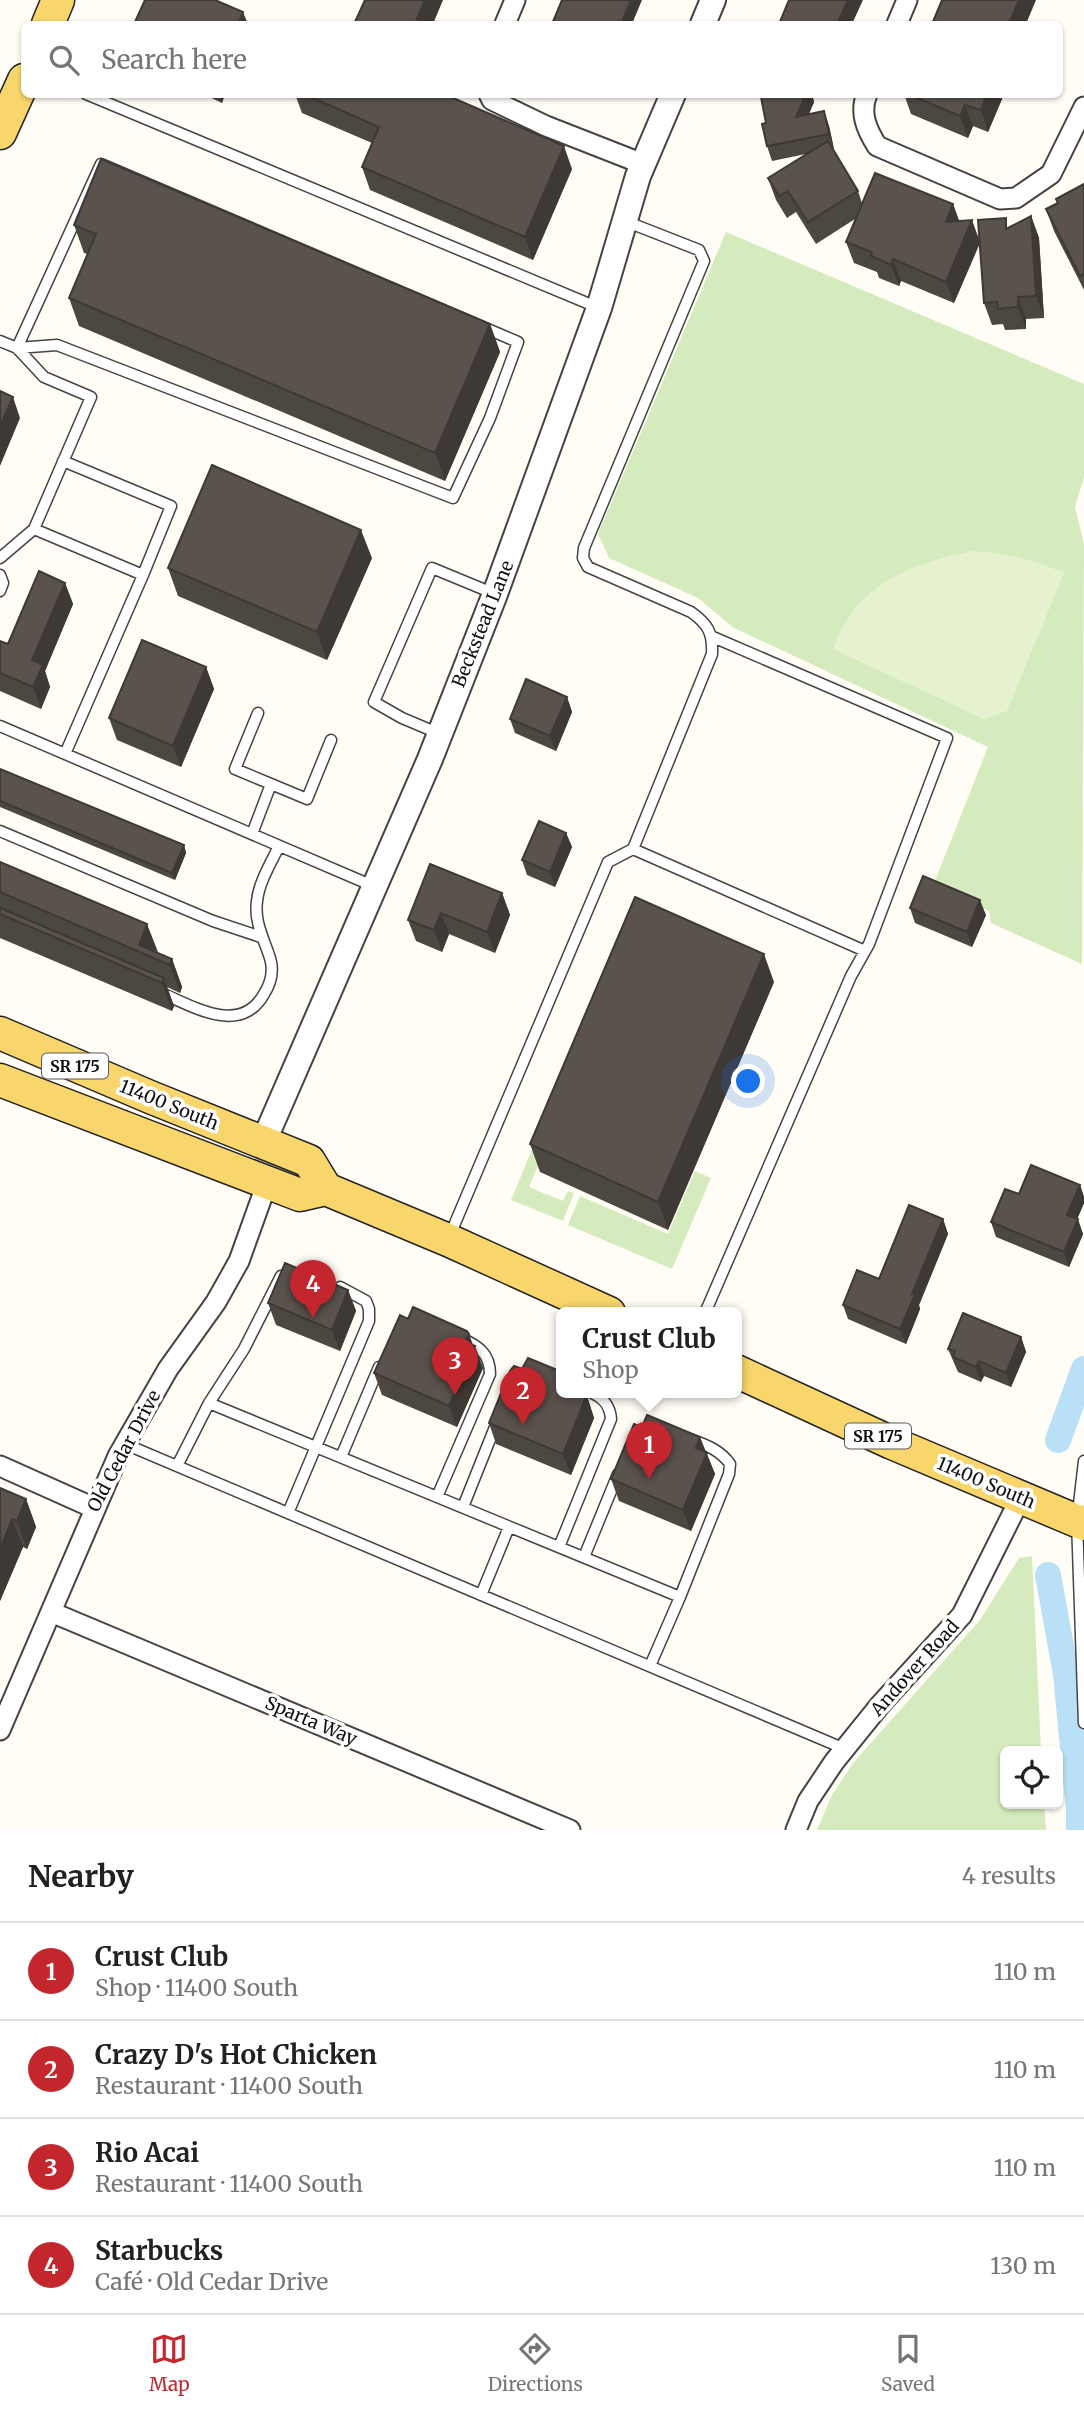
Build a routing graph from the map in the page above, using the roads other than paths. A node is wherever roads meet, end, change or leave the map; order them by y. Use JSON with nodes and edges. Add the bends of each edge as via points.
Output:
{"nodes":[{"id":1,"x":58,"y":0,"type":"edge"},
{"id":2,"x":515,"y":0,"type":"edge"},
{"id":3,"x":713,"y":0,"type":"edge"},
{"id":4,"x":907,"y":0,"type":"edge"},
{"id":5,"x":49,"y":21,"type":"edge"},
{"id":6,"x":506,"y":21,"type":"edge"},
{"id":7,"x":703,"y":21,"type":"edge"},
{"id":8,"x":898,"y":21,"type":"edge"},
{"id":9,"x":21,"y":87,"type":"edge"},
{"id":10,"x":96,"y":98,"type":"edge"},
{"id":11,"x":491,"y":98,"type":"edge"},
{"id":12,"x":671,"y":98,"type":"edge"},
{"id":13,"x":866,"y":98,"type":"edge"},
{"id":14,"x":1084,"y":107,"type":"edge"},
{"id":15,"x":0,"y":133,"type":"edge"},
{"id":16,"x":643,"y":164,"type":"junction"},
{"id":17,"x":624,"y":221,"type":"junction"},
{"id":18,"x":599,"y":307,"type":"junction"},
{"id":19,"x":0,"y":341,"type":"edge"},
{"id":20,"x":17,"y":348,"type":"junction"},
{"id":21,"x":64,"y":461,"type":"junction"},
{"id":22,"x":34,"y":529,"type":"junction"},
{"id":23,"x":0,"y":558,"type":"edge"},
{"id":24,"x":0,"y":575,"type":"edge"},
{"id":25,"x":143,"y":576,"type":"junction"},
{"id":26,"x":0,"y":591,"type":"edge"},
{"id":27,"x":495,"y":594,"type":"junction"},
{"id":28,"x":713,"y":637,"type":"junction"},
{"id":29,"x":258,"y":713,"type":"dead end"},
{"id":30,"x":0,"y":726,"type":"edge"},
{"id":31,"x":440,"y":734,"type":"junction"},
{"id":32,"x":331,"y":740,"type":"dead end"},
{"id":33,"x":65,"y":754,"type":"junction"},
{"id":34,"x":271,"y":784,"type":"junction"},
{"id":35,"x":0,"y":831,"type":"edge"},
{"id":36,"x":252,"y":834,"type":"junction"},
{"id":37,"x":279,"y":846,"type":"junction"},
{"id":38,"x":633,"y":849,"type":"junction"},
{"id":39,"x":375,"y":887,"type":"junction"},
{"id":40,"x":261,"y":937,"type":"junction"},
{"id":41,"x":865,"y":951,"type":"junction"},
{"id":42,"x":152,"y":989,"type":"edge"},
{"id":43,"x":0,"y":1033,"type":"edge"},
{"id":44,"x":0,"y":1080,"type":"edge"},
{"id":45,"x":264,"y":1143,"type":"junction"},
{"id":46,"x":267,"y":1183,"type":"junction"},
{"id":47,"x":326,"y":1189,"type":"junction"},
{"id":48,"x":448,"y":1240,"type":"junction"},
{"id":49,"x":290,"y":1269,"type":"edge"},
{"id":50,"x":335,"y":1285,"type":"edge"},
{"id":51,"x":596,"y":1307,"type":"edge"},
{"id":52,"x":708,"y":1307,"type":"edge"},
{"id":53,"x":456,"y":1336,"type":"edge"},
{"id":54,"x":382,"y":1360,"type":"edge"},
{"id":55,"x":742,"y":1373,"type":"edge"},
{"id":56,"x":602,"y":1398,"type":"edge"},
{"id":57,"x":209,"y":1403,"type":"junction"},
{"id":58,"x":499,"y":1417,"type":"edge"},
{"id":59,"x":687,"y":1438,"type":"edge"},
{"id":60,"x":125,"y":1444,"type":"junction"},
{"id":61,"x":316,"y":1447,"type":"junction"},
{"id":62,"x":341,"y":1457,"type":"junction"},
{"id":63,"x":624,"y":1461,"type":"edge"},
{"id":64,"x":1084,"y":1461,"type":"edge"},
{"id":65,"x":0,"y":1466,"type":"edge"},
{"id":66,"x":177,"y":1466,"type":"junction"},
{"id":67,"x":437,"y":1497,"type":"junction"},
{"id":68,"x":1021,"y":1497,"type":"junction"},
{"id":69,"x":94,"y":1507,"type":"junction"},
{"id":70,"x":463,"y":1507,"type":"junction"},
{"id":71,"x":288,"y":1513,"type":"junction"},
{"id":72,"x":1080,"y":1522,"type":"edge"},
{"id":73,"x":509,"y":1527,"type":"junction"},
{"id":74,"x":559,"y":1547,"type":"junction"},
{"id":75,"x":584,"y":1558,"type":"junction"},
{"id":76,"x":481,"y":1595,"type":"junction"},
{"id":77,"x":680,"y":1597,"type":"junction"},
{"id":78,"x":51,"y":1612,"type":"junction"},
{"id":79,"x":650,"y":1666,"type":"junction"},
{"id":80,"x":1084,"y":1723,"type":"edge"},
{"id":81,"x":0,"y":1730,"type":"edge"},
{"id":82,"x":845,"y":1749,"type":"junction"},
{"id":83,"x":570,"y":1830,"type":"edge"},
{"id":84,"x":796,"y":1830,"type":"edge"}],
"edges":[{"from":1,"to":5,"type":"main road"},
{"from":2,"to":6,"type":"street"},
{"from":3,"to":7,"type":"street"},
{"from":4,"to":8,"type":"street"},
{"from":9,"to":15,"type":"main road"},
{"from":10,"to":18,"type":"lane"},
{"from":11,"to":16,"type":"street","via":[[546,126]]},
{"from":12,"to":16,"type":"street","name":"Beckstead Lane"},
{"from":13,"to":14,"type":"street","via":[[867,130],[877,146],[1000,199],[1016,198],[1051,174]]},
{"from":16,"to":17,"type":"street","name":"Beckstead Lane"},
{"from":17,"to":18,"type":"street","name":"Beckstead Lane"},
{"from":17,"to":28,"type":"lane","via":[[699,250],[704,261],[583,558],[587,566],[691,612],[705,622]]},
{"from":18,"to":27,"type":"street","name":"Beckstead Lane"},
{"from":19,"to":20,"type":"lane"},
{"from":20,"to":20,"type":"lane","via":[[57,345],[453,498],[518,342],[101,164]]},
{"from":20,"to":21,"type":"lane","via":[[44,377],[91,397]]},
{"from":21,"to":22,"type":"lane"},
{"from":21,"to":25,"type":"lane","via":[[171,506]]},
{"from":22,"to":23,"type":"lane"},
{"from":22,"to":25,"type":"lane"},
{"from":24,"to":26,"type":"lane"},
{"from":25,"to":33,"type":"lane"},
{"from":27,"to":31,"type":"street","name":"Beckstead Lane"},
{"from":27,"to":31,"type":"lane","via":[[432,568],[374,702]]},
{"from":28,"to":38,"type":"lane","via":[[712,654]]},
{"from":28,"to":41,"type":"lane","via":[[947,738]]},
{"from":29,"to":34,"type":"lane","via":[[235,769]]},
{"from":30,"to":33,"type":"lane"},
{"from":31,"to":39,"type":"street","name":"Beckstead Lane"},
{"from":32,"to":34,"type":"lane","via":[[307,799]]},
{"from":33,"to":36,"type":"lane"},
{"from":34,"to":36,"type":"lane"},
{"from":35,"to":40,"type":"lane"},
{"from":36,"to":37,"type":"lane"},
{"from":37,"to":39,"type":"lane"},
{"from":37,"to":40,"type":"lane","via":[[257,901]]},
{"from":38,"to":41,"type":"lane"},
{"from":38,"to":48,"type":"lane","via":[[608,862]]},
{"from":39,"to":45,"type":"street","name":"Beckstead Lane"},
{"from":40,"to":42,"type":"lane","via":[[271,960],[271,982],[260,1002],[242,1015],[216,1016]]},
{"from":41,"to":52,"type":"lane"},
{"from":43,"to":45,"type":"main road","name":"11400 South","number":"SR 175"},
{"from":44,"to":46,"type":"main road","name":"11400 South","number":"SR 175"},
{"from":45,"to":47,"type":"main road","name":"11400 South","number":"SR 175","via":[[309,1161]]},
{"from":46,"to":47,"type":"main road","name":"11400 South","number":"SR 175","via":[[300,1195]]},
{"from":46,"to":60,"type":"street","name":"Old Cedar Drive","via":[[239,1261]]},
{"from":47,"to":48,"type":"main road","name":"11400 South","number":"SR 175"},
{"from":48,"to":51,"type":"main road","name":"11400 South","number":"SR 175"},
{"from":49,"to":57,"type":"lane","via":[[282,1275],[244,1349]]},
{"from":50,"to":61,"type":"lane","via":[[366,1301],[369,1321]]},
{"from":53,"to":67,"type":"lane","via":[[480,1346],[490,1374]]},
{"from":54,"to":62,"type":"lane"},
{"from":55,"to":68,"type":"main road","name":"11400 South","number":"SR 175"},
{"from":56,"to":74,"type":"lane","via":[[611,1419]]},
{"from":57,"to":61,"type":"lane"},
{"from":57,"to":66,"type":"lane"},
{"from":58,"to":70,"type":"lane"},
{"from":59,"to":77,"type":"lane","via":[[710,1447],[730,1464]]},
{"from":60,"to":66,"type":"lane"},
{"from":60,"to":69,"type":"street","name":"Old Cedar Drive"},
{"from":61,"to":62,"type":"lane"},
{"from":61,"to":71,"type":"lane"},
{"from":62,"to":67,"type":"lane"},
{"from":63,"to":75,"type":"lane"},
{"from":64,"to":72,"type":"lane"},
{"from":65,"to":69,"type":"street"},
{"from":66,"to":71,"type":"lane"},
{"from":67,"to":70,"type":"lane"},
{"from":68,"to":72,"type":"main road","name":"11400 South","number":"SR 175"},
{"from":68,"to":82,"type":"street","name":"Andover Road","via":[[962,1615]]},
{"from":69,"to":78,"type":"street","name":"Old Cedar Drive"},
{"from":70,"to":73,"type":"lane"},
{"from":71,"to":76,"type":"lane"},
{"from":72,"to":80,"type":"lane"},
{"from":73,"to":74,"type":"lane"},
{"from":73,"to":76,"type":"lane"},
{"from":74,"to":75,"type":"lane"},
{"from":75,"to":77,"type":"lane"},
{"from":76,"to":79,"type":"lane"},
{"from":77,"to":79,"type":"lane"},
{"from":78,"to":81,"type":"street","name":"Old Cedar Drive"},
{"from":78,"to":83,"type":"street","name":"Sparta Way"},
{"from":79,"to":82,"type":"lane"},
{"from":82,"to":84,"type":"street","name":"Andover Road","via":[[808,1801]]}]}
